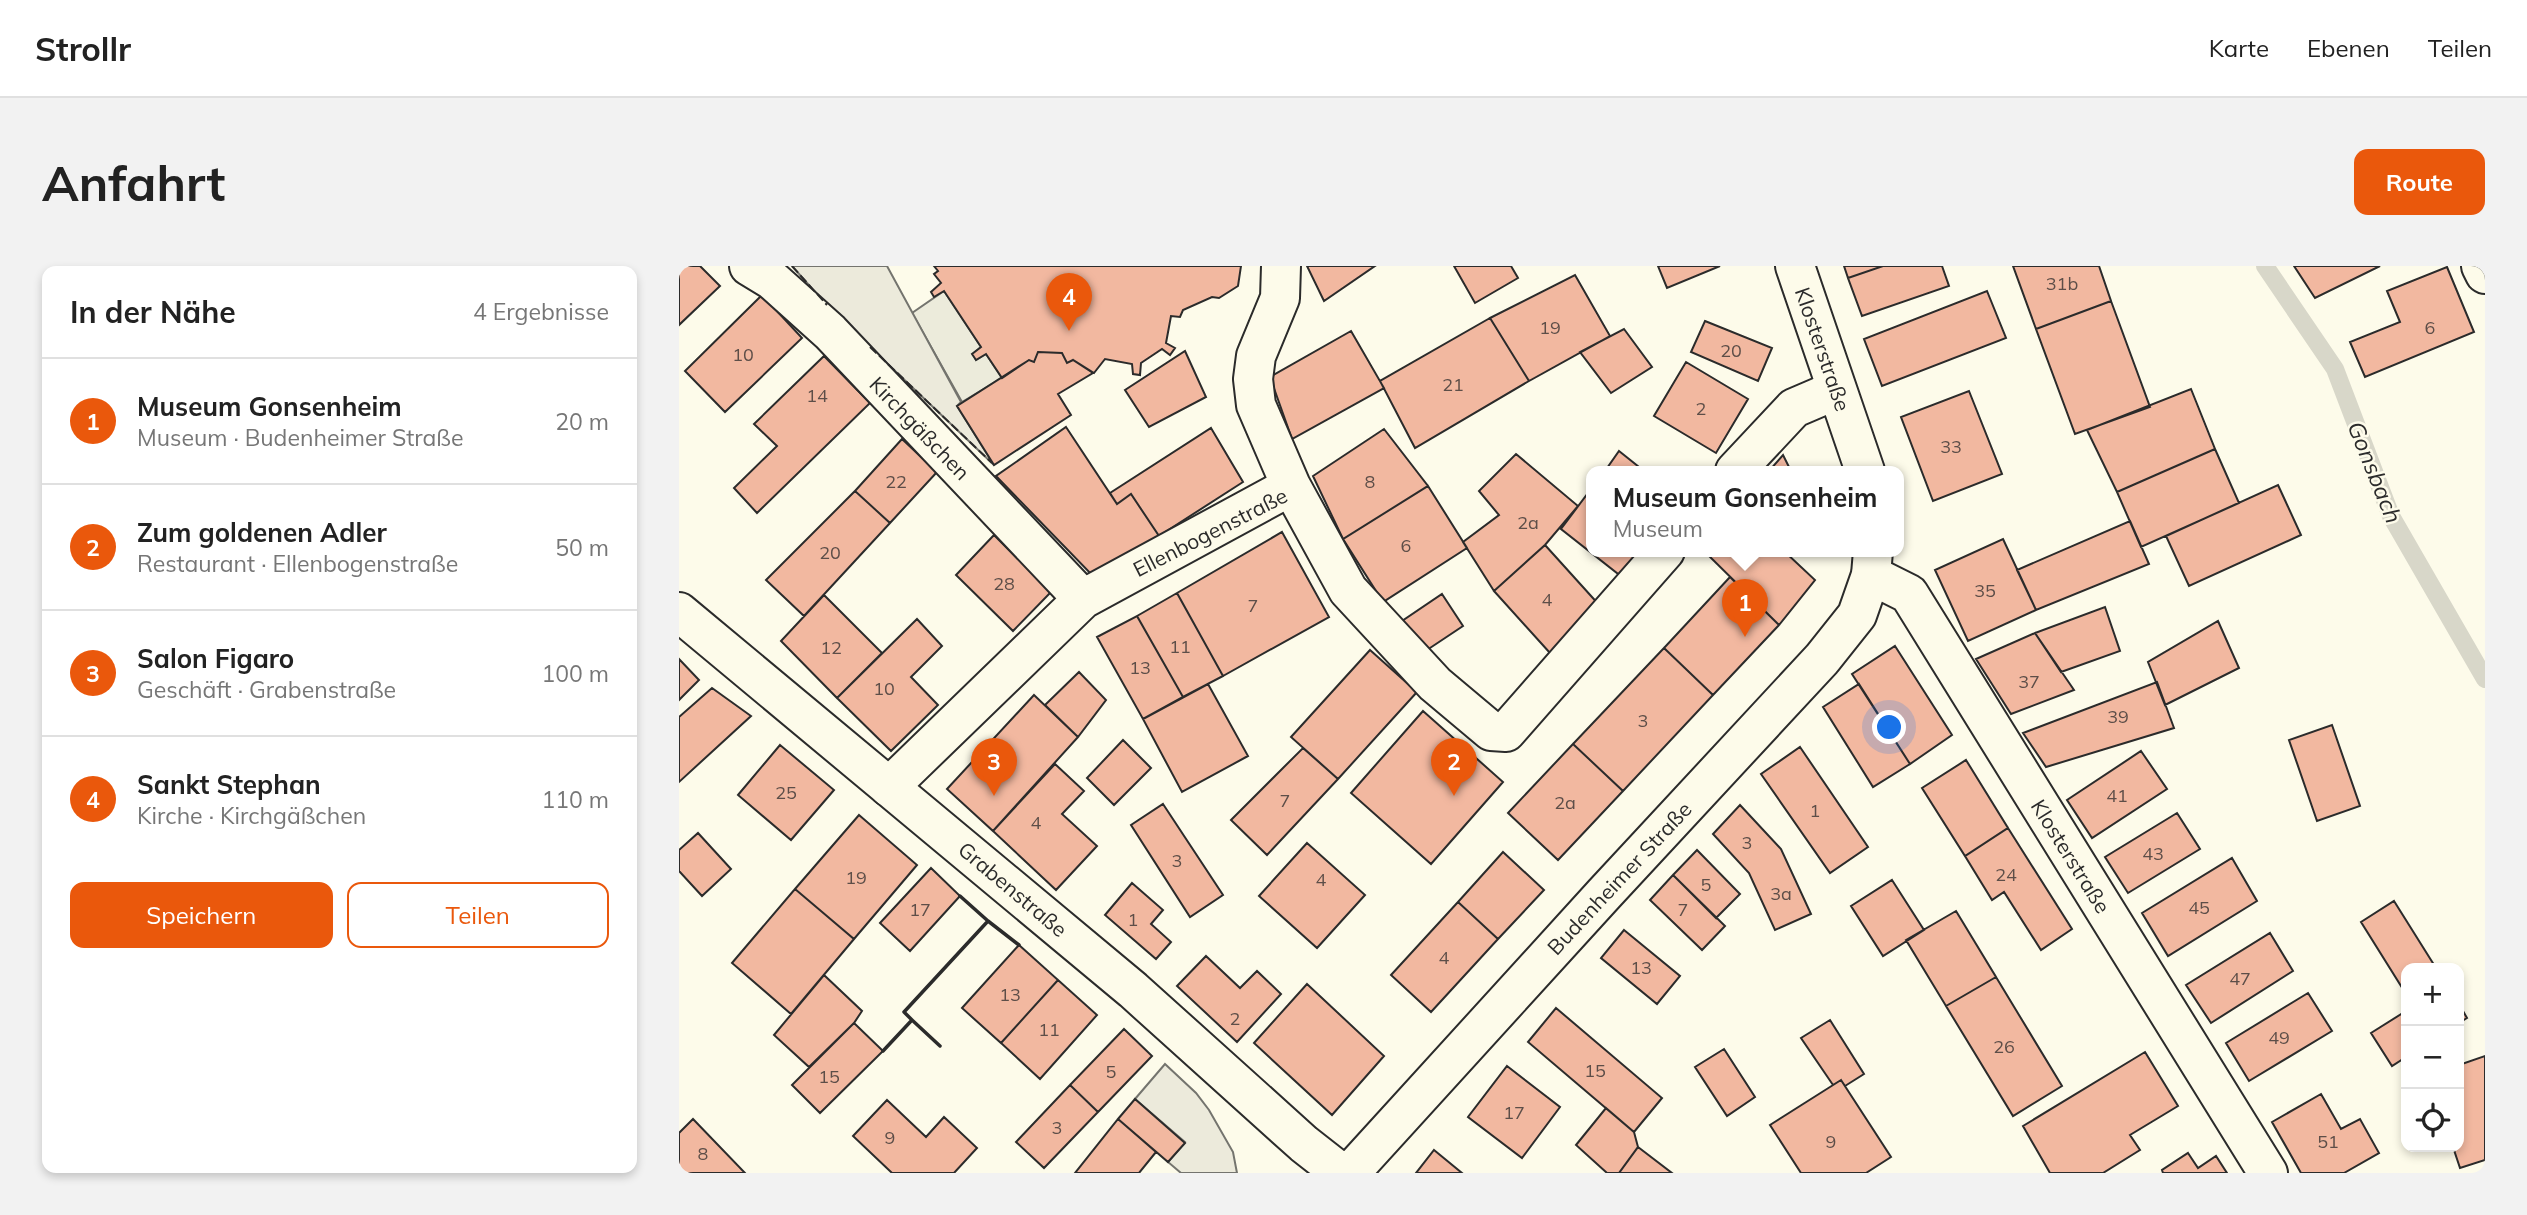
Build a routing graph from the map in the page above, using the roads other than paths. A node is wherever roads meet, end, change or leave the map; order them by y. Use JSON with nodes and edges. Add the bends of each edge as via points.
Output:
{"nodes":[{"id":1,"x":749,"y":266,"type":"edge"},
{"id":2,"x":1281,"y":266,"type":"edge"},
{"id":3,"x":1795,"y":266,"type":"edge"},
{"id":4,"x":2481,"y":266,"type":"edge"},
{"id":5,"x":2485,"y":274,"type":"edge"},
{"id":6,"x":1836,"y":390,"type":"junction"},
{"id":7,"x":1740,"y":466,"type":"edge"},
{"id":8,"x":1863,"y":466,"type":"edge"},
{"id":9,"x":1291,"y":486,"type":"junction"},
{"id":10,"x":1660,"y":557,"type":"edge"},
{"id":11,"x":1872,"y":563,"type":"edge"},
{"id":12,"x":1083,"y":599,"type":"junction"},
{"id":13,"x":679,"y":612,"type":"edge"},
{"id":14,"x":889,"y":787,"type":"junction"},
{"id":15,"x":1341,"y":1173,"type":"edge"},
{"id":16,"x":1350,"y":1173,"type":"edge"},
{"id":17,"x":2268,"y":1173,"type":"edge"}],
"edges":[{"from":1,"to":12,"type":"street","name":"Kirchgäßchen","via":[[772,280],[830,332]]},
{"from":2,"to":9,"type":"street","via":[[1280,298],[1256,356],[1253,379],[1256,405]]},
{"from":3,"to":6,"type":"street","name":"Klosterstraße"},
{"from":4,"to":5,"type":"street"},
{"from":6,"to":7,"type":"street","via":[[1794,408]]},
{"from":6,"to":8,"type":"street","name":"Klosterstraße"},
{"from":9,"to":10,"type":"street","name":"Ellenbogenstraße","via":[[1348,590],[1435,684],[1491,731],[1506,732]]},
{"from":9,"to":12,"type":"street","name":"Ellenbogenstraße"},
{"from":11,"to":16,"type":"street","name":"Budenheimer Straße","via":[[1857,615],[1822,659]]},
{"from":11,"to":17,"type":"street","name":"Klosterstraße","via":[[1909,594]]},
{"from":12,"to":14,"type":"street","name":"Ellenbogenstraße"},
{"from":13,"to":14,"type":"street","name":"Grabenstraße"},
{"from":14,"to":15,"type":"street","name":"Grabenstraße","via":[[1133,990]]}]}
